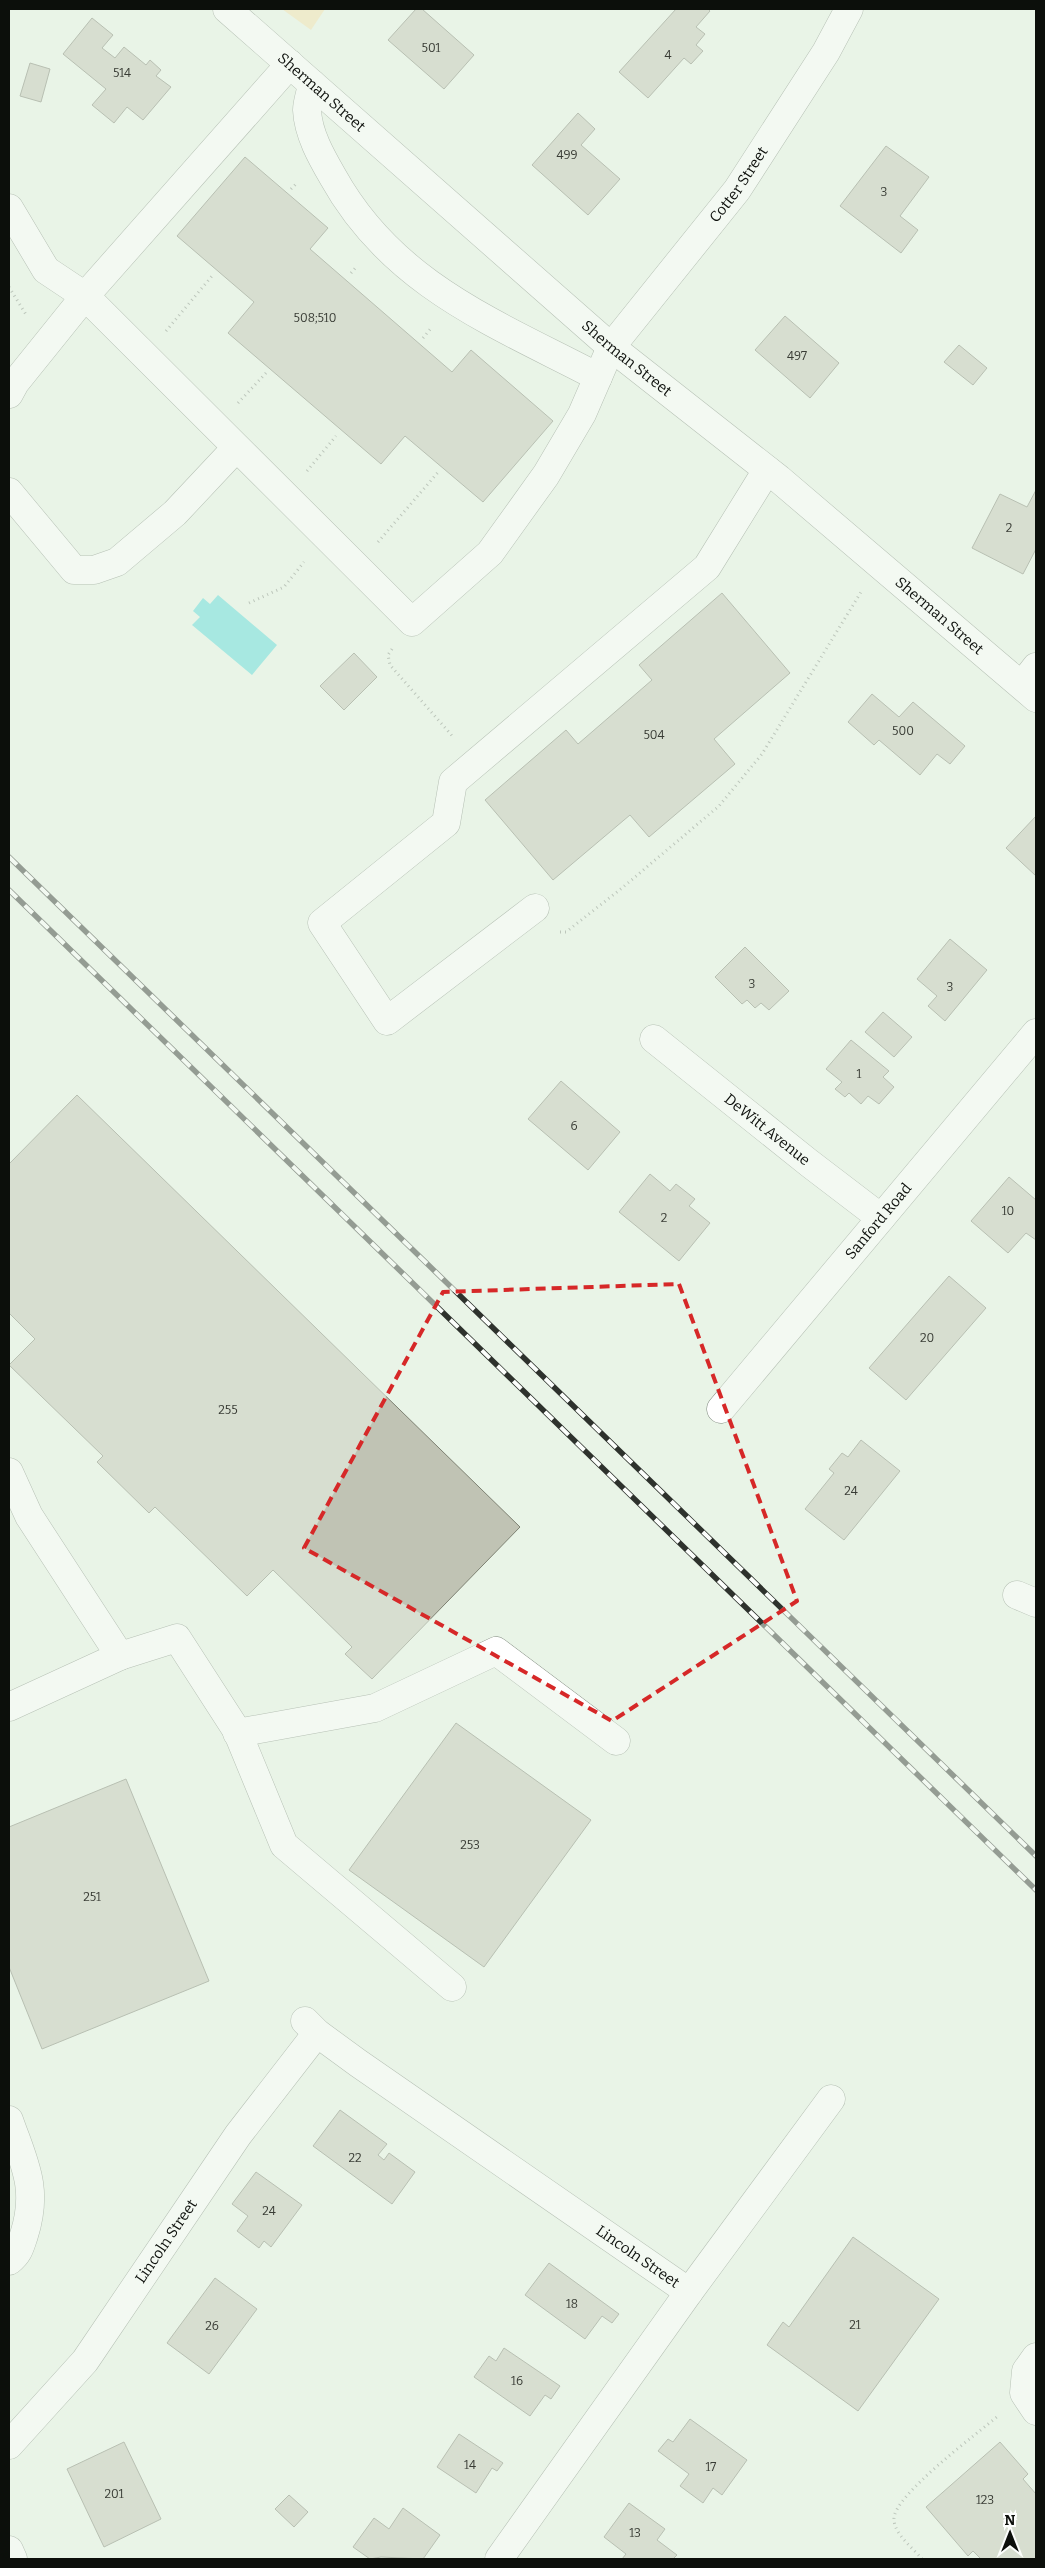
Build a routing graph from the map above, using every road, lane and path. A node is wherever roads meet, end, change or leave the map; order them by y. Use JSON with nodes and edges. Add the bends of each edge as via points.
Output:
{"nodes":[{"id":1,"x":227,"y":9,"type":"edge"},
{"id":2,"x":849,"y":9,"type":"edge"},
{"id":3,"x":290,"y":64,"type":"junction"},
{"id":4,"x":312,"y":84,"type":"junction"},
{"id":5,"x":9,"y":208,"type":"edge"},
{"id":6,"x":212,"y":276,"type":"dead end"},
{"id":7,"x":85,"y":296,"type":"junction"},
{"id":8,"x":177,"y":318,"type":"dead end"},
{"id":9,"x":611,"y":347,"type":"junction"},
{"id":10,"x":266,"y":373,"type":"dead end"},
{"id":11,"x":598,"y":377,"type":"junction"},
{"id":12,"x":252,"y":388,"type":"dead end"},
{"id":13,"x":9,"y":394,"type":"edge"},
{"id":14,"x":336,"y":436,"type":"dead end"},
{"id":15,"x":236,"y":448,"type":"junction"},
{"id":16,"x":321,"y":455,"type":"dead end"},
{"id":17,"x":440,"y":470,"type":"dead end"},
{"id":18,"x":767,"y":470,"type":"junction"},
{"id":19,"x":9,"y":492,"type":"edge"},
{"id":20,"x":396,"y":521,"type":"dead end"},
{"id":21,"x":865,"y":586,"type":"dead end"},
{"id":22,"x":284,"y":587,"type":"dead end"},
{"id":23,"x":249,"y":604,"type":"dead end"},
{"id":24,"x":412,"y":622,"type":"junction"},
{"id":25,"x":1032,"y":683,"type":"edge"},
{"id":26,"x":476,"y":763,"type":"junction"},
{"id":27,"x":535,"y":908,"type":"joint"},
{"id":28,"x":1036,"y":1034,"type":"edge"},
{"id":29,"x":654,"y":1039,"type":"dead end"},
{"id":30,"x":881,"y":1218,"type":"junction"},
{"id":31,"x":721,"y":1409,"type":"dead end"},
{"id":32,"x":9,"y":1472,"type":"edge"},
{"id":33,"x":120,"y":1656,"type":"junction"},
{"id":34,"x":9,"y":1707,"type":"edge"},
{"id":35,"x":237,"y":1733,"type":"junction"},
{"id":36,"x":616,"y":1741,"type":"dead end"},
{"id":37,"x":452,"y":1987,"type":"dead end"},
{"id":38,"x":831,"y":2099,"type":"dead end"},
{"id":39,"x":9,"y":2120,"type":"edge"},
{"id":40,"x":9,"y":2261,"type":"edge"},
{"id":41,"x":689,"y":2292,"type":"junction"},
{"id":42,"x":1036,"y":2356,"type":"edge"},
{"id":43,"x":1030,"y":2402,"type":"edge"},
{"id":44,"x":9,"y":2445,"type":"edge"},
{"id":45,"x":9,"y":2550,"type":"edge"},
{"id":46,"x":13,"y":2559,"type":"edge"},
{"id":47,"x":499,"y":2559,"type":"edge"},
{"id":48,"x":922,"y":2559,"type":"edge"}],
"edges":[{"from":1,"to":3,"type":"street","name":"Sherman Street"},
{"from":2,"to":9,"type":"street","name":"Cotter Street","via":[[826,52],[737,190]]},
{"from":3,"to":4,"type":"street","name":"Sherman Street"},
{"from":3,"to":7,"type":"street"},
{"from":4,"to":9,"type":"street","name":"Sherman Street"},
{"from":4,"to":11,"type":"street","via":[[307,110],[318,152],[344,199],[385,248],[453,302]]},
{"from":5,"to":7,"type":"street","via":[[46,270]]},
{"from":6,"to":8,"type":"path"},
{"from":7,"to":13,"type":"street"},
{"from":7,"to":15,"type":"street"},
{"from":9,"to":11,"type":"street","name":"Cotter Street"},
{"from":9,"to":18,"type":"street","name":"Sherman Street"},
{"from":10,"to":12,"type":"path"},
{"from":11,"to":24,"type":"street","name":"Cotter Street","via":[[582,414],[546,475],[490,553]]},
{"from":14,"to":16,"type":"path"},
{"from":15,"to":19,"type":"street","via":[[175,513],[117,562],[94,570],[74,570]]},
{"from":15,"to":24,"type":"street"},
{"from":17,"to":20,"type":"path"},
{"from":18,"to":25,"type":"street","name":"Sherman Street"},
{"from":18,"to":26,"type":"street","via":[[707,567]]},
{"from":21,"to":27,"type":"path","via":[[762,754],[719,806],[566,932],[557,932]]},
{"from":22,"to":23,"type":"path"},
{"from":24,"to":26,"type":"path","via":[[388,655],[390,665]]},
{"from":26,"to":27,"type":"street","via":[[454,782],[446,823],[322,923],[387,1021]]},
{"from":28,"to":30,"type":"street","name":"Sanford Road"},
{"from":29,"to":30,"type":"street","name":"DeWitt Avenue"},
{"from":30,"to":31,"type":"street","name":"Sanford Road"},
{"from":32,"to":33,"type":"street","via":[[29,1516]]},
{"from":33,"to":34,"type":"street"},
{"from":33,"to":35,"type":"street","via":[[177,1638]]},
{"from":35,"to":36,"type":"street","via":[[375,1708],[496,1651]]},
{"from":35,"to":37,"type":"street","via":[[284,1845]]},
{"from":38,"to":41,"type":"street"},
{"from":39,"to":40,"type":"street","via":[[30,2181],[30,2214],[18,2254]]},
{"from":41,"to":44,"type":"street","name":"Lincoln Street","via":[[311,2027],[86,2361]]},
{"from":41,"to":47,"type":"street","name":"Lincoln Street"},
{"from":42,"to":43,"type":"street","via":[[1026,2371]]},
{"from":43,"to":48,"type":"path","via":[[913,2488],[898,2505],[894,2518],[896,2529]]},
{"from":45,"to":46,"type":"street"}]}
